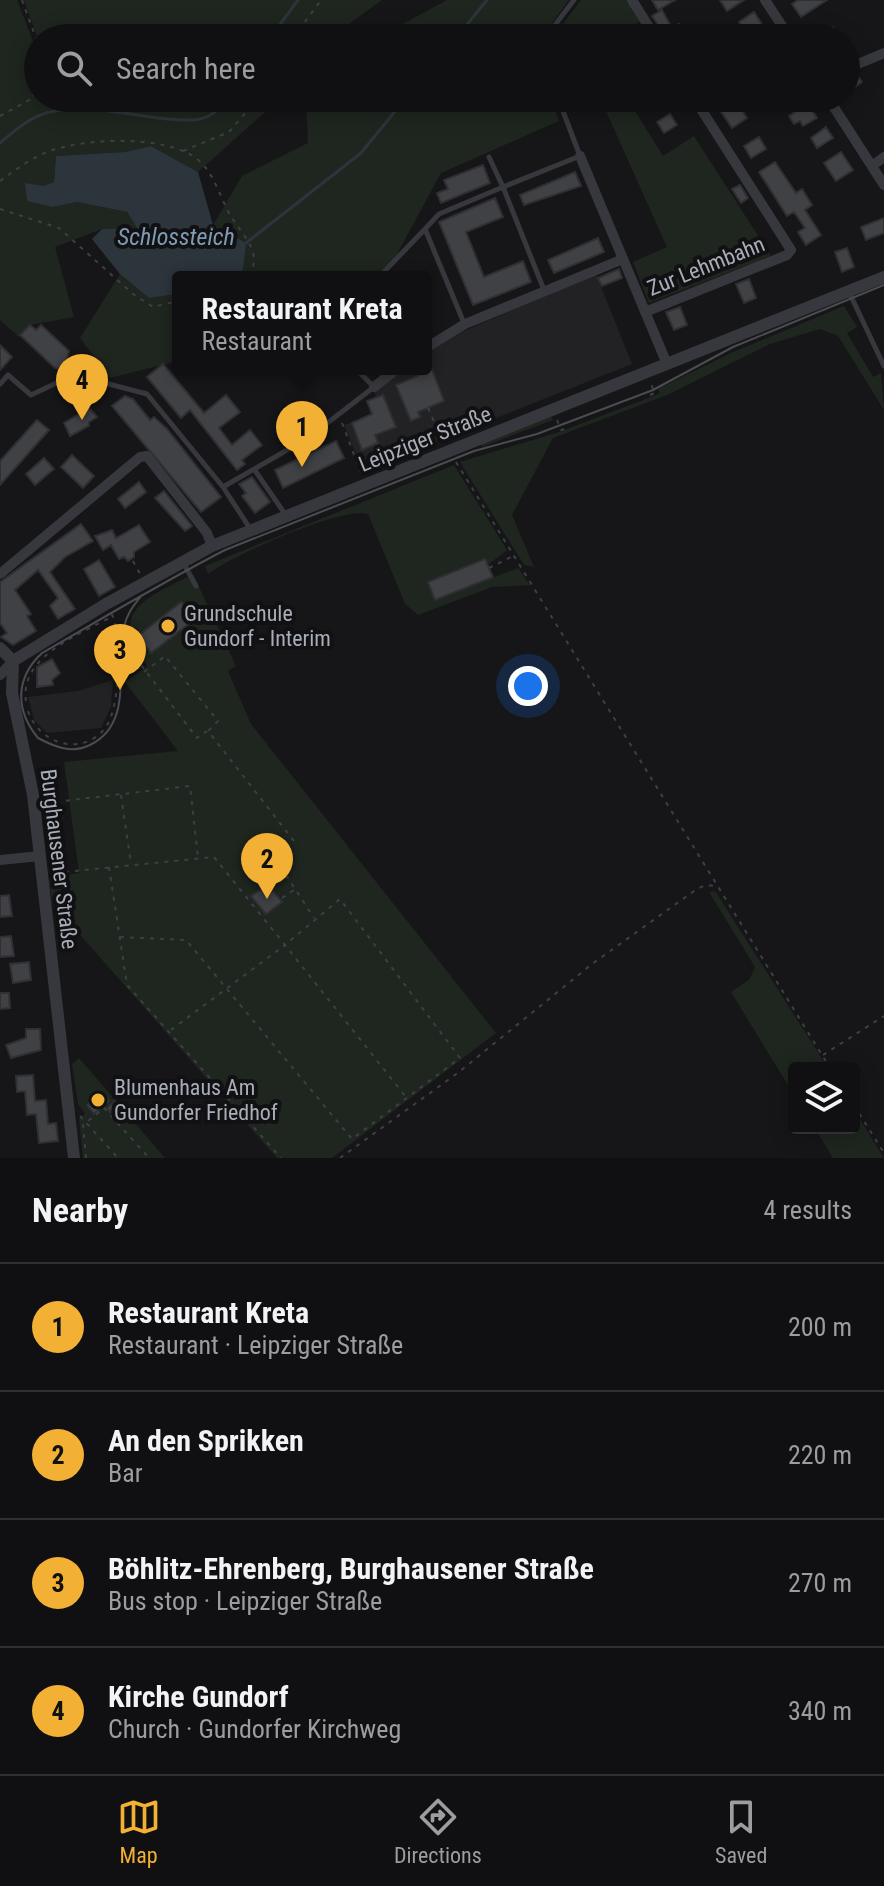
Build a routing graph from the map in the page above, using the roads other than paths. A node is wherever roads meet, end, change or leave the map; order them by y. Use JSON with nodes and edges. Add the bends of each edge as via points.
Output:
{"nodes":[{"id":1,"x":574,"y":0,"type":"edge"},
{"id":2,"x":632,"y":0,"type":"edge"},
{"id":3,"x":767,"y":1,"type":"edge"},
{"id":4,"x":556,"y":24,"type":"edge"},
{"id":5,"x":647,"y":24,"type":"edge"},
{"id":6,"x":781,"y":24,"type":"edge"},
{"id":7,"x":884,"y":53,"type":"edge"},
{"id":8,"x":860,"y":63,"type":"edge"},
{"id":9,"x":563,"y":112,"type":"edge"},
{"id":10,"x":703,"y":112,"type":"edge"},
{"id":11,"x":837,"y":112,"type":"edge"},
{"id":12,"x":580,"y":156,"type":"junction"},
{"id":13,"x":489,"y":157,"type":"dead end"},
{"id":14,"x":884,"y":157,"type":"edge"},
{"id":15,"x":872,"y":166,"type":"junction"},
{"id":16,"x":884,"y":185,"type":"edge"},
{"id":17,"x":503,"y":187,"type":"junction"},
{"id":18,"x":425,"y":229,"type":"junction"},
{"id":19,"x":623,"y":259,"type":"junction"},
{"id":20,"x":385,"y":271,"type":"edge"},
{"id":21,"x":884,"y":277,"type":"edge"},
{"id":22,"x":544,"y":291,"type":"junction"},
{"id":23,"x":848,"y":291,"type":"junction"},
{"id":24,"x":645,"y":312,"type":"junction"},
{"id":25,"x":465,"y":324,"type":"junction"},
{"id":26,"x":432,"y":344,"type":"edge"},
{"id":27,"x":667,"y":364,"type":"junction"},
{"id":28,"x":884,"y":366,"type":"edge"},
{"id":29,"x":362,"y":375,"type":"edge"},
{"id":30,"x":389,"y":375,"type":"edge"},
{"id":31,"x":0,"y":384,"type":"edge"},
{"id":32,"x":374,"y":387,"type":"junction"},
{"id":33,"x":254,"y":469,"type":"junction"},
{"id":34,"x":223,"y":487,"type":"junction"},
{"id":35,"x":286,"y":516,"type":"junction"},
{"id":36,"x":252,"y":531,"type":"junction"},
{"id":37,"x":212,"y":546,"type":"junction"},
{"id":38,"x":182,"y":560,"type":"junction"},
{"id":39,"x":0,"y":574,"type":"edge"},
{"id":40,"x":196,"y":586,"type":"dead end"},
{"id":41,"x":0,"y":648,"type":"edge"},
{"id":42,"x":13,"y":661,"type":"junction"},
{"id":43,"x":0,"y":675,"type":"edge"},
{"id":44,"x":40,"y":856,"type":"junction"},
{"id":45,"x":0,"y":860,"type":"edge"},
{"id":46,"x":74,"y":1158,"type":"edge"}],
"edges":[{"from":1,"to":4,"type":"lane"},
{"from":2,"to":5,"type":"street"},
{"from":3,"to":6,"type":"street"},
{"from":7,"to":8,"type":"street"},
{"from":9,"to":12,"type":"lane","name":"Zur Lehmbahn"},
{"from":10,"to":24,"type":"street","name":"Zur Lehmbahn","via":[[791,250]]},
{"from":11,"to":15,"type":"street"},
{"from":12,"to":17,"type":"lane"},
{"from":12,"to":19,"type":"street","name":"Zur Lehmbahn"},
{"from":13,"to":17,"type":"lane"},
{"from":14,"to":15,"type":"street"},
{"from":15,"to":16,"type":"street"},
{"from":17,"to":18,"type":"lane","via":[[439,214]]},
{"from":17,"to":22,"type":"lane"},
{"from":18,"to":20,"type":"lane"},
{"from":18,"to":25,"type":"lane"},
{"from":19,"to":22,"type":"street"},
{"from":19,"to":24,"type":"street","name":"Zur Lehmbahn"},
{"from":21,"to":23,"type":"street","name":"Leipziger Straße"},
{"from":22,"to":25,"type":"street"},
{"from":23,"to":27,"type":"street","name":"Leipziger Straße"},
{"from":23,"to":28,"type":"lane"},
{"from":24,"to":27,"type":"street","name":"Zur Lehmbahn"},
{"from":25,"to":26,"type":"street"},
{"from":27,"to":35,"type":"street","name":"Leipziger Straße"},
{"from":29,"to":32,"type":"lane"},
{"from":30,"to":32,"type":"street"},
{"from":31,"to":34,"type":"lane","via":[[8,375],[31,395],[82,377],[147,394]]},
{"from":32,"to":33,"type":"lane","via":[[339,416]]},
{"from":33,"to":34,"type":"lane"},
{"from":33,"to":35,"type":"lane"},
{"from":34,"to":36,"type":"lane"},
{"from":35,"to":36,"type":"street","name":"Leipziger Straße"},
{"from":36,"to":37,"type":"street","name":"Leipziger Straße"},
{"from":37,"to":38,"type":"street","name":"Leipziger Straße"},
{"from":37,"to":39,"type":"street","via":[[147,456]]},
{"from":38,"to":40,"type":"lane"},
{"from":38,"to":42,"type":"street","name":"Leipziger Straße"},
{"from":41,"to":42,"type":"street"},
{"from":42,"to":43,"type":"street","name":"Leipziger Straße"},
{"from":42,"to":44,"type":"street","name":"Burghausener Straße","via":[[12,693]]},
{"from":44,"to":45,"type":"street"},
{"from":44,"to":46,"type":"street","name":"Burghausener Straße"}]}
